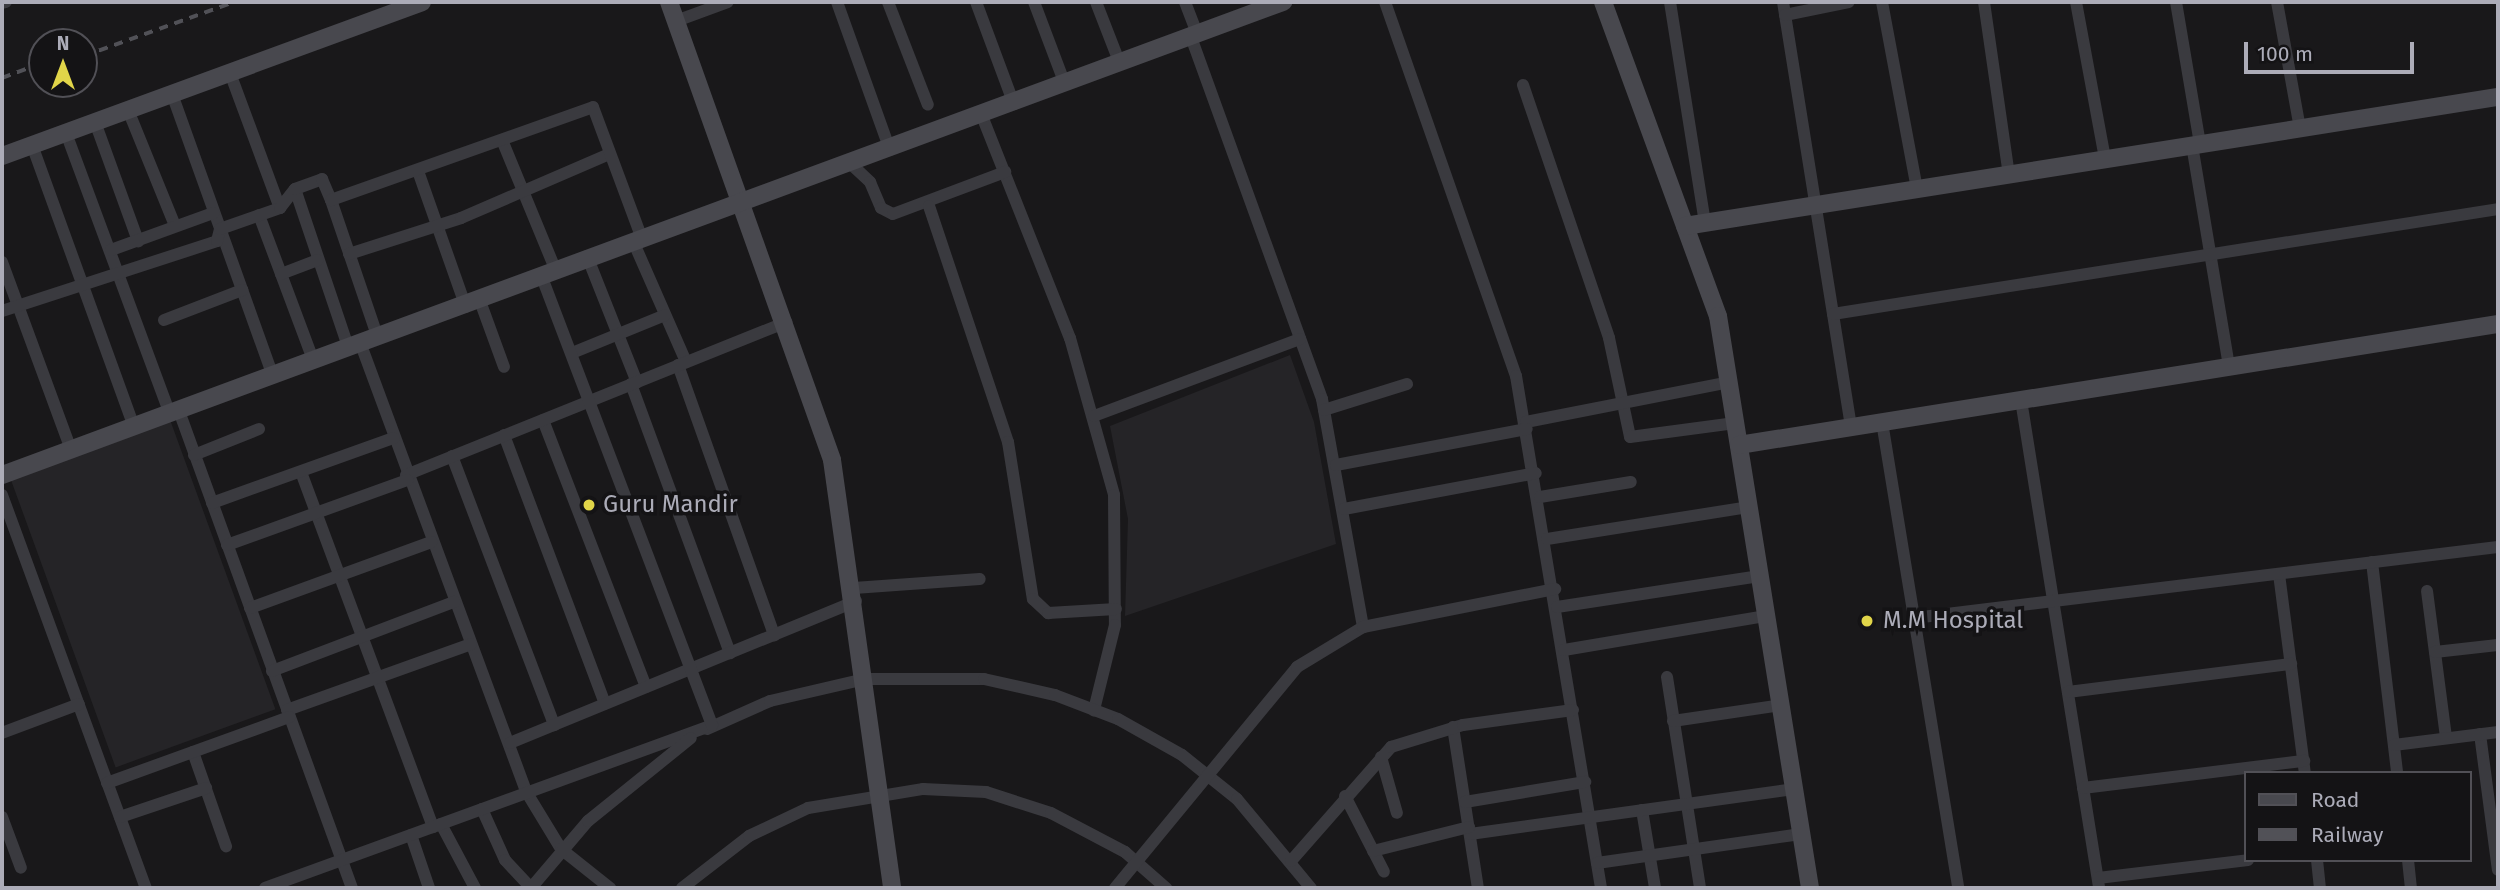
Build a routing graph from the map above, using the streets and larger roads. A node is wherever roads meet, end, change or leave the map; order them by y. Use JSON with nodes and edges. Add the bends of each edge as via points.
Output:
{"nodes":[{"id":1,"x":422,"y":2,"type":"edge"},
{"id":2,"x":669,"y":2,"type":"edge"},
{"id":3,"x":728,"y":2,"type":"edge"},
{"id":4,"x":837,"y":2,"type":"edge"},
{"id":5,"x":888,"y":2,"type":"edge"},
{"id":6,"x":976,"y":2,"type":"edge"},
{"id":7,"x":1034,"y":2,"type":"edge"},
{"id":8,"x":1096,"y":2,"type":"edge"},
{"id":9,"x":1185,"y":2,"type":"edge"},
{"id":10,"x":1385,"y":2,"type":"edge"},
{"id":11,"x":1603,"y":2,"type":"edge"},
{"id":12,"x":1670,"y":2,"type":"edge"},
{"id":13,"x":1849,"y":2,"type":"edge"},
{"id":14,"x":1882,"y":2,"type":"edge"},
{"id":15,"x":1984,"y":2,"type":"edge"},
{"id":16,"x":2076,"y":2,"type":"edge"},
{"id":17,"x":2176,"y":2,"type":"edge"},
{"id":18,"x":2277,"y":2,"type":"edge"},
{"id":19,"x":1277,"y":3,"type":"edge"},
{"id":20,"x":1784,"y":8,"type":"edge"},
{"id":21,"x":676,"y":21,"type":"junction"},
{"id":22,"x":1194,"y":35,"type":"junction"},
{"id":23,"x":1120,"y":64,"type":"junction"},
{"id":24,"x":230,"y":73,"type":"junction"},
{"id":25,"x":1065,"y":84,"type":"junction"},
{"id":26,"x":1522,"y":85,"type":"dead end"},
{"id":27,"x":172,"y":94,"type":"junction"},
{"id":28,"x":2498,"y":97,"type":"edge"},
{"id":29,"x":1014,"y":104,"type":"junction"},
{"id":30,"x":928,"y":105,"type":"dead end"},
{"id":31,"x":128,"y":110,"type":"junction"},
{"id":32,"x":982,"y":116,"type":"junction"},
{"id":33,"x":95,"y":122,"type":"junction"},
{"id":34,"x":2300,"y":128,"type":"junction"},
{"id":35,"x":66,"y":133,"type":"junction"},
{"id":36,"x":502,"y":140,"type":"junction"},
{"id":37,"x":32,"y":145,"type":"junction"},
{"id":38,"x":2196,"y":145,"type":"junction"},
{"id":39,"x":890,"y":150,"type":"junction"},
{"id":40,"x":607,"y":155,"type":"junction"},
{"id":41,"x":2,"y":156,"type":"edge"},
{"id":42,"x":2105,"y":159,"type":"junction"},
{"id":43,"x":852,"y":165,"type":"junction"},
{"id":44,"x":418,"y":171,"type":"junction"},
{"id":45,"x":1005,"y":172,"type":"junction"},
{"id":46,"x":2008,"y":174,"type":"junction"},
{"id":47,"x":295,"y":189,"type":"junction"},
{"id":48,"x":1917,"y":189,"type":"junction"},
{"id":49,"x":522,"y":193,"type":"junction"},
{"id":50,"x":331,"y":200,"type":"junction"},
{"id":51,"x":1816,"y":205,"type":"junction"},
{"id":52,"x":743,"y":206,"type":"junction"},
{"id":53,"x":929,"y":206,"type":"junction"},
{"id":54,"x":280,"y":208,"type":"junction"},
{"id":55,"x":2498,"y":209,"type":"edge"},
{"id":56,"x":214,"y":213,"type":"junction"},
{"id":57,"x":260,"y":215,"type":"junction"},
{"id":58,"x":1705,"y":223,"type":"junction"},
{"id":59,"x":175,"y":226,"type":"junction"},
{"id":60,"x":439,"y":226,"type":"junction"},
{"id":61,"x":1685,"y":226,"type":"junction"},
{"id":62,"x":220,"y":229,"type":"junction"},
{"id":63,"x":637,"y":240,"type":"junction"},
{"id":64,"x":138,"y":241,"type":"junction"},
{"id":65,"x":111,"y":250,"type":"junction"},
{"id":66,"x":349,"y":254,"type":"junction"},
{"id":67,"x":2210,"y":255,"type":"junction"},
{"id":68,"x":587,"y":256,"type":"junction"},
{"id":69,"x":317,"y":260,"type":"junction"},
{"id":70,"x":2,"y":262,"type":"edge"},
{"id":71,"x":281,"y":274,"type":"junction"},
{"id":72,"x":550,"y":275,"type":"junction"},
{"id":73,"x":119,"y":276,"type":"junction"},
{"id":74,"x":82,"y":282,"type":"junction"},
{"id":75,"x":242,"y":290,"type":"junction"},
{"id":76,"x":473,"y":304,"type":"junction"},
{"id":77,"x":18,"y":305,"type":"junction"},
{"id":78,"x":2,"y":311,"type":"edge"},
{"id":79,"x":665,"y":314,"type":"junction"},
{"id":80,"x":1833,"y":314,"type":"junction"},
{"id":81,"x":164,"y":320,"type":"dead end"},
{"id":82,"x":786,"y":322,"type":"junction"},
{"id":83,"x":2498,"y":324,"type":"edge"},
{"id":84,"x":618,"y":334,"type":"junction"},
{"id":85,"x":1300,"y":340,"type":"junction"},
{"id":86,"x":363,"y":344,"type":"junction"},
{"id":87,"x":572,"y":354,"type":"junction"},
{"id":88,"x":314,"y":362,"type":"junction"},
{"id":89,"x":682,"y":364,"type":"junction"},
{"id":90,"x":504,"y":367,"type":"dead end"},
{"id":91,"x":2229,"y":367,"type":"junction"},
{"id":92,"x":273,"y":376,"type":"junction"},
{"id":93,"x":1729,"y":382,"type":"junction"},
{"id":94,"x":634,"y":383,"type":"junction"},
{"id":95,"x":1407,"y":384,"type":"dead end"},
{"id":96,"x":2021,"y":400,"type":"junction"},
{"id":97,"x":590,"y":401,"type":"junction"},
{"id":98,"x":1624,"y":402,"type":"junction"},
{"id":99,"x":1324,"y":410,"type":"junction"},
{"id":100,"x":174,"y":412,"type":"junction"},
{"id":101,"x":1094,"y":416,"type":"junction"},
{"id":102,"x":543,"y":420,"type":"junction"},
{"id":103,"x":1882,"y":422,"type":"junction"},
{"id":104,"x":1735,"y":423,"type":"junction"},
{"id":105,"x":1527,"y":425,"type":"junction"},
{"id":106,"x":134,"y":427,"type":"junction"},
{"id":107,"x":1851,"y":427,"type":"junction"},
{"id":108,"x":259,"y":429,"type":"dead end"},
{"id":109,"x":504,"y":435,"type":"junction"},
{"id":110,"x":394,"y":438,"type":"junction"},
{"id":111,"x":1739,"y":445,"type":"junction"},
{"id":112,"x":71,"y":450,"type":"junction"},
{"id":113,"x":194,"y":455,"type":"junction"},
{"id":114,"x":452,"y":456,"type":"junction"},
{"id":115,"x":1336,"y":465,"type":"junction"},
{"id":116,"x":3,"y":471,"type":"edge"},
{"id":117,"x":301,"y":471,"type":"junction"},
{"id":118,"x":1536,"y":473,"type":"junction"},
{"id":119,"x":407,"y":477,"type":"junction"},
{"id":120,"x":1631,"y":482,"type":"dead end"},
{"id":121,"x":2,"y":495,"type":"edge"},
{"id":122,"x":1540,"y":497,"type":"junction"},
{"id":123,"x":212,"y":503,"type":"junction"},
{"id":124,"x":1749,"y":507,"type":"junction"},
{"id":125,"x":1344,"y":509,"type":"junction"},
{"id":126,"x":316,"y":513,"type":"junction"},
{"id":127,"x":1546,"y":539,"type":"junction"},
{"id":128,"x":431,"y":542,"type":"junction"},
{"id":129,"x":227,"y":545,"type":"junction"},
{"id":130,"x":2498,"y":547,"type":"edge"},
{"id":131,"x":2372,"y":562,"type":"junction"},
{"id":132,"x":2279,"y":574,"type":"junction"},
{"id":133,"x":339,"y":575,"type":"junction"},
{"id":134,"x":1760,"y":576,"type":"junction"},
{"id":135,"x":980,"y":579,"type":"dead end"},
{"id":136,"x":1555,"y":589,"type":"junction"},
{"id":137,"x":2427,"y":591,"type":"dead end"},
{"id":138,"x":855,"y":595,"type":"junction"},
{"id":139,"x":2053,"y":601,"type":"junction"},
{"id":140,"x":454,"y":602,"type":"junction"},
{"id":141,"x":1557,"y":607,"type":"junction"},
{"id":142,"x":250,"y":608,"type":"junction"},
{"id":143,"x":1116,"y":609,"type":"junction"},
{"id":144,"x":1766,"y":616,"type":"junction"},
{"id":145,"x":1914,"y":618,"type":"junction"},
{"id":146,"x":1363,"y":627,"type":"junction"},
{"id":147,"x":774,"y":635,"type":"junction"},
{"id":148,"x":362,"y":636,"type":"junction"},
{"id":149,"x":471,"y":644,"type":"junction"},
{"id":150,"x":2498,"y":645,"type":"edge"},
{"id":151,"x":1564,"y":650,"type":"junction"},
{"id":152,"x":730,"y":653,"type":"junction"},
{"id":153,"x":2435,"y":653,"type":"junction"},
{"id":154,"x":2291,"y":664,"type":"junction"},
{"id":155,"x":690,"y":669,"type":"junction"},
{"id":156,"x":272,"y":671,"type":"junction"},
{"id":157,"x":377,"y":677,"type":"junction"},
{"id":158,"x":1667,"y":677,"type":"dead end"},
{"id":159,"x":866,"y":679,"type":"junction"},
{"id":160,"x":646,"y":687,"type":"junction"},
{"id":161,"x":2068,"y":692,"type":"junction"},
{"id":162,"x":79,"y":704,"type":"junction"},
{"id":163,"x":605,"y":704,"type":"junction"},
{"id":164,"x":1781,"y":705,"type":"junction"},
{"id":165,"x":1094,"y":710,"type":"junction"},
{"id":166,"x":1573,"y":710,"type":"junction"},
{"id":167,"x":288,"y":713,"type":"junction"},
{"id":168,"x":1673,"y":720,"type":"junction"},
{"id":169,"x":554,"y":725,"type":"junction"},
{"id":170,"x":712,"y":725,"type":"junction"},
{"id":171,"x":1453,"y":727,"type":"junction"},
{"id":172,"x":2498,"y":732,"type":"edge"},
{"id":173,"x":2,"y":733,"type":"edge"},
{"id":174,"x":2480,"y":734,"type":"junction"},
{"id":175,"x":2446,"y":738,"type":"junction"},
{"id":176,"x":510,"y":743,"type":"junction"},
{"id":177,"x":2394,"y":745,"type":"junction"},
{"id":178,"x":193,"y":752,"type":"junction"},
{"id":179,"x":1381,"y":757,"type":"junction"},
{"id":180,"x":2304,"y":767,"type":"edge"},
{"id":181,"x":2262,"y":771,"type":"edge"},
{"id":182,"x":2398,"y":771,"type":"edge"},
{"id":183,"x":2244,"y":773,"type":"edge"},
{"id":184,"x":1205,"y":774,"type":"junction"},
{"id":185,"x":1585,"y":782,"type":"junction"},
{"id":186,"x":107,"y":783,"type":"junction"},
{"id":187,"x":206,"y":788,"type":"junction"},
{"id":188,"x":2083,"y":788,"type":"junction"},
{"id":189,"x":1794,"y":789,"type":"junction"},
{"id":190,"x":527,"y":793,"type":"junction"},
{"id":191,"x":880,"y":793,"type":"junction"},
{"id":192,"x":1345,"y":796,"type":"junction"},
{"id":193,"x":1465,"y":802,"type":"junction"},
{"id":194,"x":1687,"y":804,"type":"junction"},
{"id":195,"x":482,"y":809,"type":"junction"},
{"id":196,"x":1643,"y":810,"type":"junction"},
{"id":197,"x":1397,"y":813,"type":"dead end"},
{"id":198,"x":2,"y":817,"type":"edge"},
{"id":199,"x":120,"y":817,"type":"junction"},
{"id":200,"x":1590,"y":818,"type":"junction"},
{"id":201,"x":437,"y":826,"type":"junction"},
{"id":202,"x":1469,"y":831,"type":"junction"},
{"id":203,"x":1801,"y":834,"type":"junction"},
{"id":204,"x":411,"y":835,"type":"junction"},
{"id":205,"x":226,"y":846,"type":"dead end"},
{"id":206,"x":561,"y":849,"type":"junction"},
{"id":207,"x":1694,"y":849,"type":"junction"},
{"id":208,"x":1373,"y":851,"type":"junction"},
{"id":209,"x":1650,"y":856,"type":"junction"},
{"id":210,"x":341,"y":860,"type":"junction"},
{"id":211,"x":2244,"y":861,"type":"edge"},
{"id":212,"x":1136,"y":862,"type":"junction"},
{"id":213,"x":1291,"y":862,"type":"junction"},
{"id":214,"x":2317,"y":862,"type":"edge"},
{"id":215,"x":2408,"y":862,"type":"edge"},
{"id":216,"x":1597,"y":863,"type":"junction"},
{"id":217,"x":20,"y":868,"type":"dead end"},
{"id":218,"x":2498,"y":870,"type":"edge"},
{"id":219,"x":1384,"y":872,"type":"dead end"},
{"id":220,"x":2099,"y":883,"type":"edge"},
{"id":221,"x":146,"y":888,"type":"edge"},
{"id":222,"x":265,"y":888,"type":"edge"},
{"id":223,"x":352,"y":888,"type":"edge"},
{"id":224,"x":429,"y":888,"type":"edge"},
{"id":225,"x":475,"y":888,"type":"edge"},
{"id":226,"x":531,"y":888,"type":"edge"},
{"id":227,"x":610,"y":888,"type":"edge"},
{"id":228,"x":682,"y":888,"type":"edge"},
{"id":229,"x":892,"y":888,"type":"edge"},
{"id":230,"x":1115,"y":888,"type":"edge"},
{"id":231,"x":1166,"y":888,"type":"edge"},
{"id":232,"x":1311,"y":888,"type":"edge"},
{"id":233,"x":1478,"y":888,"type":"edge"},
{"id":234,"x":1601,"y":888,"type":"edge"},
{"id":235,"x":1655,"y":888,"type":"edge"},
{"id":236,"x":1700,"y":888,"type":"edge"},
{"id":237,"x":1810,"y":888,"type":"edge"},
{"id":238,"x":1958,"y":888,"type":"edge"},
{"id":239,"x":2320,"y":888,"type":"edge"},
{"id":240,"x":2411,"y":888,"type":"edge"}],
"edges":[{"from":1,"to":24,"type":"street"},
{"from":2,"to":21,"type":"street"},
{"from":3,"to":21,"type":"street"},
{"from":4,"to":39,"type":"street"},
{"from":5,"to":30,"type":"street"},
{"from":6,"to":29,"type":"street"},
{"from":7,"to":25,"type":"street"},
{"from":8,"to":23,"type":"street"},
{"from":9,"to":22,"type":"street"},
{"from":10,"to":105,"type":"street","via":[[1486,278]]},
{"from":11,"to":61,"type":"street"},
{"from":12,"to":58,"type":"street"},
{"from":13,"to":20,"type":"street"},
{"from":14,"to":48,"type":"street"},
{"from":15,"to":46,"type":"street"},
{"from":16,"to":42,"type":"street"},
{"from":17,"to":38,"type":"street"},
{"from":18,"to":34,"type":"street"},
{"from":19,"to":22,"type":"street"},
{"from":20,"to":51,"type":"street"},
{"from":21,"to":52,"type":"street"},
{"from":22,"to":23,"type":"street"},
{"from":22,"to":85,"type":"street"},
{"from":23,"to":25,"type":"street"},
{"from":24,"to":27,"type":"street"},
{"from":24,"to":54,"type":"street"},
{"from":25,"to":29,"type":"street"},
{"from":26,"to":98,"type":"street","via":[[1583,252]]},
{"from":27,"to":31,"type":"street"},
{"from":27,"to":56,"type":"street"},
{"from":28,"to":34,"type":"street"},
{"from":29,"to":32,"type":"street"},
{"from":31,"to":33,"type":"street"},
{"from":31,"to":59,"type":"street"},
{"from":32,"to":39,"type":"street"},
{"from":32,"to":45,"type":"street"},
{"from":33,"to":35,"type":"street"},
{"from":33,"to":64,"type":"street"},
{"from":34,"to":38,"type":"street"},
{"from":35,"to":37,"type":"street"},
{"from":35,"to":65,"type":"street"},
{"from":36,"to":40,"type":"street","via":[[593,107]]},
{"from":36,"to":44,"type":"street"},
{"from":36,"to":49,"type":"street"},
{"from":37,"to":41,"type":"street"},
{"from":37,"to":74,"type":"street"},
{"from":38,"to":42,"type":"street"},
{"from":38,"to":67,"type":"street"},
{"from":39,"to":43,"type":"street"},
{"from":40,"to":49,"type":"street"},
{"from":40,"to":63,"type":"street"},
{"from":42,"to":46,"type":"street"},
{"from":43,"to":52,"type":"street"},
{"from":43,"to":53,"type":"street","via":[[870,183],[884,211]]},
{"from":44,"to":50,"type":"street"},
{"from":44,"to":60,"type":"street"},
{"from":45,"to":53,"type":"street"},
{"from":45,"to":101,"type":"street"},
{"from":46,"to":48,"type":"street"},
{"from":47,"to":50,"type":"street","via":[[322,179]]},
{"from":47,"to":54,"type":"street"},
{"from":47,"to":69,"type":"street"},
{"from":48,"to":51,"type":"street"},
{"from":49,"to":60,"type":"street"},
{"from":49,"to":72,"type":"street"},
{"from":50,"to":66,"type":"street"},
{"from":51,"to":58,"type":"street"},
{"from":51,"to":80,"type":"street"},
{"from":52,"to":63,"type":"street"},
{"from":52,"to":82,"type":"street"},
{"from":53,"to":143,"type":"street","via":[[1008,442],[1033,599],[1048,613]]},
{"from":54,"to":57,"type":"street"},
{"from":55,"to":67,"type":"street"},
{"from":56,"to":59,"type":"street"},
{"from":56,"to":62,"type":"street"},
{"from":57,"to":62,"type":"street"},
{"from":57,"to":71,"type":"street"},
{"from":58,"to":61,"type":"street"},
{"from":59,"to":64,"type":"street"},
{"from":60,"to":66,"type":"street"},
{"from":60,"to":76,"type":"street"},
{"from":61,"to":93,"type":"street","via":[[1718,316]]},
{"from":62,"to":73,"type":"street","via":[[217,241]]},
{"from":62,"to":75,"type":"street"},
{"from":63,"to":68,"type":"street"},
{"from":63,"to":79,"type":"street"},
{"from":64,"to":65,"type":"street"},
{"from":65,"to":73,"type":"street"},
{"from":66,"to":86,"type":"street"},
{"from":67,"to":80,"type":"street"},
{"from":67,"to":91,"type":"street"},
{"from":68,"to":72,"type":"street"},
{"from":68,"to":84,"type":"street"},
{"from":69,"to":71,"type":"street"},
{"from":69,"to":86,"type":"street"},
{"from":70,"to":77,"type":"street"},
{"from":71,"to":88,"type":"street"},
{"from":72,"to":76,"type":"street"},
{"from":72,"to":87,"type":"street"},
{"from":73,"to":74,"type":"street"},
{"from":73,"to":100,"type":"street"},
{"from":74,"to":77,"type":"street"},
{"from":74,"to":106,"type":"street"},
{"from":75,"to":81,"type":"street"},
{"from":75,"to":92,"type":"street"},
{"from":76,"to":86,"type":"street"},
{"from":76,"to":90,"type":"street"},
{"from":77,"to":78,"type":"street"},
{"from":77,"to":112,"type":"street"},
{"from":79,"to":84,"type":"street"},
{"from":79,"to":89,"type":"street"},
{"from":80,"to":107,"type":"street"},
{"from":82,"to":89,"type":"street"},
{"from":82,"to":138,"type":"street","via":[[832,460]]},
{"from":83,"to":91,"type":"street"},
{"from":84,"to":87,"type":"street"},
{"from":84,"to":94,"type":"street"},
{"from":85,"to":99,"type":"street"},
{"from":85,"to":101,"type":"street"},
{"from":86,"to":88,"type":"street"},
{"from":86,"to":110,"type":"street"},
{"from":87,"to":97,"type":"street"},
{"from":88,"to":92,"type":"street"},
{"from":89,"to":94,"type":"street"},
{"from":89,"to":147,"type":"street"},
{"from":91,"to":96,"type":"street"},
{"from":92,"to":100,"type":"street"},
{"from":93,"to":98,"type":"street"},
{"from":93,"to":104,"type":"street"},
{"from":94,"to":97,"type":"street"},
{"from":94,"to":152,"type":"street"},
{"from":95,"to":99,"type":"street"},
{"from":96,"to":103,"type":"street"},
{"from":96,"to":139,"type":"street"},
{"from":97,"to":102,"type":"street"},
{"from":97,"to":155,"type":"street"},
{"from":98,"to":104,"type":"street","via":[[1634,439]]},
{"from":98,"to":105,"type":"street"},
{"from":99,"to":115,"type":"street"},
{"from":100,"to":106,"type":"street"},
{"from":100,"to":113,"type":"street"},
{"from":101,"to":143,"type":"street","via":[[1119,531]]},
{"from":102,"to":109,"type":"street"},
{"from":102,"to":160,"type":"street"},
{"from":103,"to":107,"type":"street"},
{"from":103,"to":145,"type":"street"},
{"from":104,"to":111,"type":"street"},
{"from":105,"to":115,"type":"street"},
{"from":105,"to":118,"type":"street"},
{"from":106,"to":112,"type":"street"},
{"from":107,"to":111,"type":"street"},
{"from":108,"to":113,"type":"street"},
{"from":109,"to":114,"type":"street"},
{"from":109,"to":163,"type":"street"},
{"from":110,"to":117,"type":"street"},
{"from":110,"to":119,"type":"street"},
{"from":111,"to":124,"type":"street"},
{"from":112,"to":116,"type":"street"},
{"from":113,"to":123,"type":"street"},
{"from":114,"to":119,"type":"street"},
{"from":114,"to":169,"type":"street"},
{"from":115,"to":125,"type":"street"},
{"from":117,"to":123,"type":"street"},
{"from":117,"to":126,"type":"street"},
{"from":118,"to":122,"type":"street"},
{"from":118,"to":125,"type":"street"},
{"from":119,"to":126,"type":"street"},
{"from":119,"to":128,"type":"street"},
{"from":120,"to":122,"type":"street"},
{"from":121,"to":162,"type":"street"},
{"from":122,"to":127,"type":"street"},
{"from":123,"to":129,"type":"street"},
{"from":124,"to":127,"type":"street"},
{"from":124,"to":134,"type":"street"},
{"from":125,"to":146,"type":"street"},
{"from":126,"to":129,"type":"street"},
{"from":126,"to":133,"type":"street"},
{"from":127,"to":136,"type":"street"},
{"from":128,"to":133,"type":"street"},
{"from":128,"to":140,"type":"street"},
{"from":129,"to":142,"type":"street"},
{"from":130,"to":131,"type":"street"},
{"from":131,"to":132,"type":"street"},
{"from":131,"to":177,"type":"street"},
{"from":132,"to":139,"type":"street"},
{"from":132,"to":154,"type":"street"},
{"from":133,"to":142,"type":"street"},
{"from":133,"to":148,"type":"street"},
{"from":134,"to":141,"type":"street"},
{"from":134,"to":144,"type":"street"},
{"from":135,"to":138,"type":"street"},
{"from":136,"to":141,"type":"street"},
{"from":136,"to":146,"type":"street"},
{"from":137,"to":153,"type":"street"},
{"from":138,"to":147,"type":"street"},
{"from":138,"to":159,"type":"street"},
{"from":139,"to":145,"type":"street"},
{"from":139,"to":161,"type":"street"},
{"from":140,"to":148,"type":"street"},
{"from":140,"to":149,"type":"street"},
{"from":141,"to":151,"type":"street"},
{"from":142,"to":156,"type":"street"},
{"from":143,"to":165,"type":"street"},
{"from":144,"to":151,"type":"street"},
{"from":144,"to":164,"type":"street"},
{"from":145,"to":238,"type":"street"},
{"from":146,"to":184,"type":"street","via":[[1297,667]]},
{"from":147,"to":152,"type":"street"},
{"from":148,"to":156,"type":"street"},
{"from":148,"to":157,"type":"street"},
{"from":149,"to":157,"type":"street"},
{"from":149,"to":176,"type":"street"},
{"from":150,"to":153,"type":"street"},
{"from":151,"to":166,"type":"street"},
{"from":152,"to":155,"type":"street"},
{"from":153,"to":175,"type":"street"},
{"from":154,"to":161,"type":"street"},
{"from":154,"to":180,"type":"street"},
{"from":155,"to":160,"type":"street"},
{"from":155,"to":170,"type":"street"},
{"from":156,"to":167,"type":"street"},
{"from":157,"to":167,"type":"street"},
{"from":157,"to":201,"type":"street"},
{"from":158,"to":168,"type":"street"},
{"from":159,"to":165,"type":"street","via":[[984,679]]},
{"from":159,"to":170,"type":"street","via":[[770,701]]},
{"from":159,"to":191,"type":"street"},
{"from":160,"to":163,"type":"street"},
{"from":161,"to":188,"type":"street"},
{"from":162,"to":173,"type":"street"},
{"from":162,"to":186,"type":"street"},
{"from":163,"to":169,"type":"street"},
{"from":164,"to":168,"type":"street"},
{"from":164,"to":189,"type":"street"},
{"from":165,"to":184,"type":"street"},
{"from":166,"to":171,"type":"street"},
{"from":166,"to":185,"type":"street"},
{"from":167,"to":178,"type":"street"},
{"from":167,"to":210,"type":"street"},
{"from":168,"to":194,"type":"street"},
{"from":169,"to":176,"type":"street"},
{"from":170,"to":190,"type":"street"},
{"from":170,"to":206,"type":"street","via":[[672,750]]},
{"from":171,"to":179,"type":"street","via":[[1419,735]]},
{"from":171,"to":193,"type":"street"},
{"from":172,"to":174,"type":"street"},
{"from":174,"to":175,"type":"street"},
{"from":174,"to":218,"type":"street"},
{"from":175,"to":177,"type":"street"},
{"from":176,"to":190,"type":"street"},
{"from":177,"to":182,"type":"street"},
{"from":178,"to":186,"type":"street"},
{"from":178,"to":187,"type":"street"},
{"from":179,"to":192,"type":"street"},
{"from":179,"to":197,"type":"street"},
{"from":180,"to":181,"type":"street"},
{"from":183,"to":188,"type":"street"},
{"from":184,"to":212,"type":"street"},
{"from":184,"to":213,"type":"street","via":[[1237,799]]},
{"from":185,"to":193,"type":"street"},
{"from":185,"to":200,"type":"street"},
{"from":186,"to":199,"type":"street"},
{"from":187,"to":199,"type":"street"},
{"from":187,"to":205,"type":"street"},
{"from":188,"to":220,"type":"street"},
{"from":189,"to":194,"type":"street"},
{"from":189,"to":203,"type":"street"},
{"from":190,"to":195,"type":"street"},
{"from":190,"to":206,"type":"street"},
{"from":191,"to":212,"type":"street","via":[[986,792],[1051,813]]},
{"from":191,"to":228,"type":"street","via":[[808,808],[773,824]]},
{"from":191,"to":229,"type":"street"},
{"from":192,"to":208,"type":"street"},
{"from":192,"to":213,"type":"street"},
{"from":193,"to":202,"type":"street"},
{"from":194,"to":196,"type":"street"},
{"from":194,"to":207,"type":"street"},
{"from":195,"to":201,"type":"street"},
{"from":195,"to":226,"type":"street","via":[[505,860]]},
{"from":196,"to":200,"type":"street"},
{"from":196,"to":209,"type":"street"},
{"from":198,"to":217,"type":"street"},
{"from":199,"to":221,"type":"street"},
{"from":200,"to":202,"type":"street"},
{"from":200,"to":216,"type":"street"},
{"from":201,"to":204,"type":"street"},
{"from":201,"to":225,"type":"street"},
{"from":202,"to":208,"type":"street"},
{"from":202,"to":233,"type":"street"},
{"from":203,"to":207,"type":"street"},
{"from":203,"to":237,"type":"street"},
{"from":204,"to":210,"type":"street"},
{"from":204,"to":224,"type":"street"},
{"from":206,"to":226,"type":"street"},
{"from":206,"to":227,"type":"street"},
{"from":207,"to":209,"type":"street"},
{"from":207,"to":236,"type":"street"},
{"from":208,"to":219,"type":"street"},
{"from":209,"to":216,"type":"street"},
{"from":209,"to":235,"type":"street"},
{"from":210,"to":222,"type":"street"},
{"from":210,"to":223,"type":"street"},
{"from":211,"to":220,"type":"street"},
{"from":212,"to":230,"type":"street"},
{"from":212,"to":231,"type":"street"},
{"from":213,"to":232,"type":"street"},
{"from":214,"to":239,"type":"street"},
{"from":215,"to":240,"type":"street"},
{"from":216,"to":234,"type":"street"}]}
